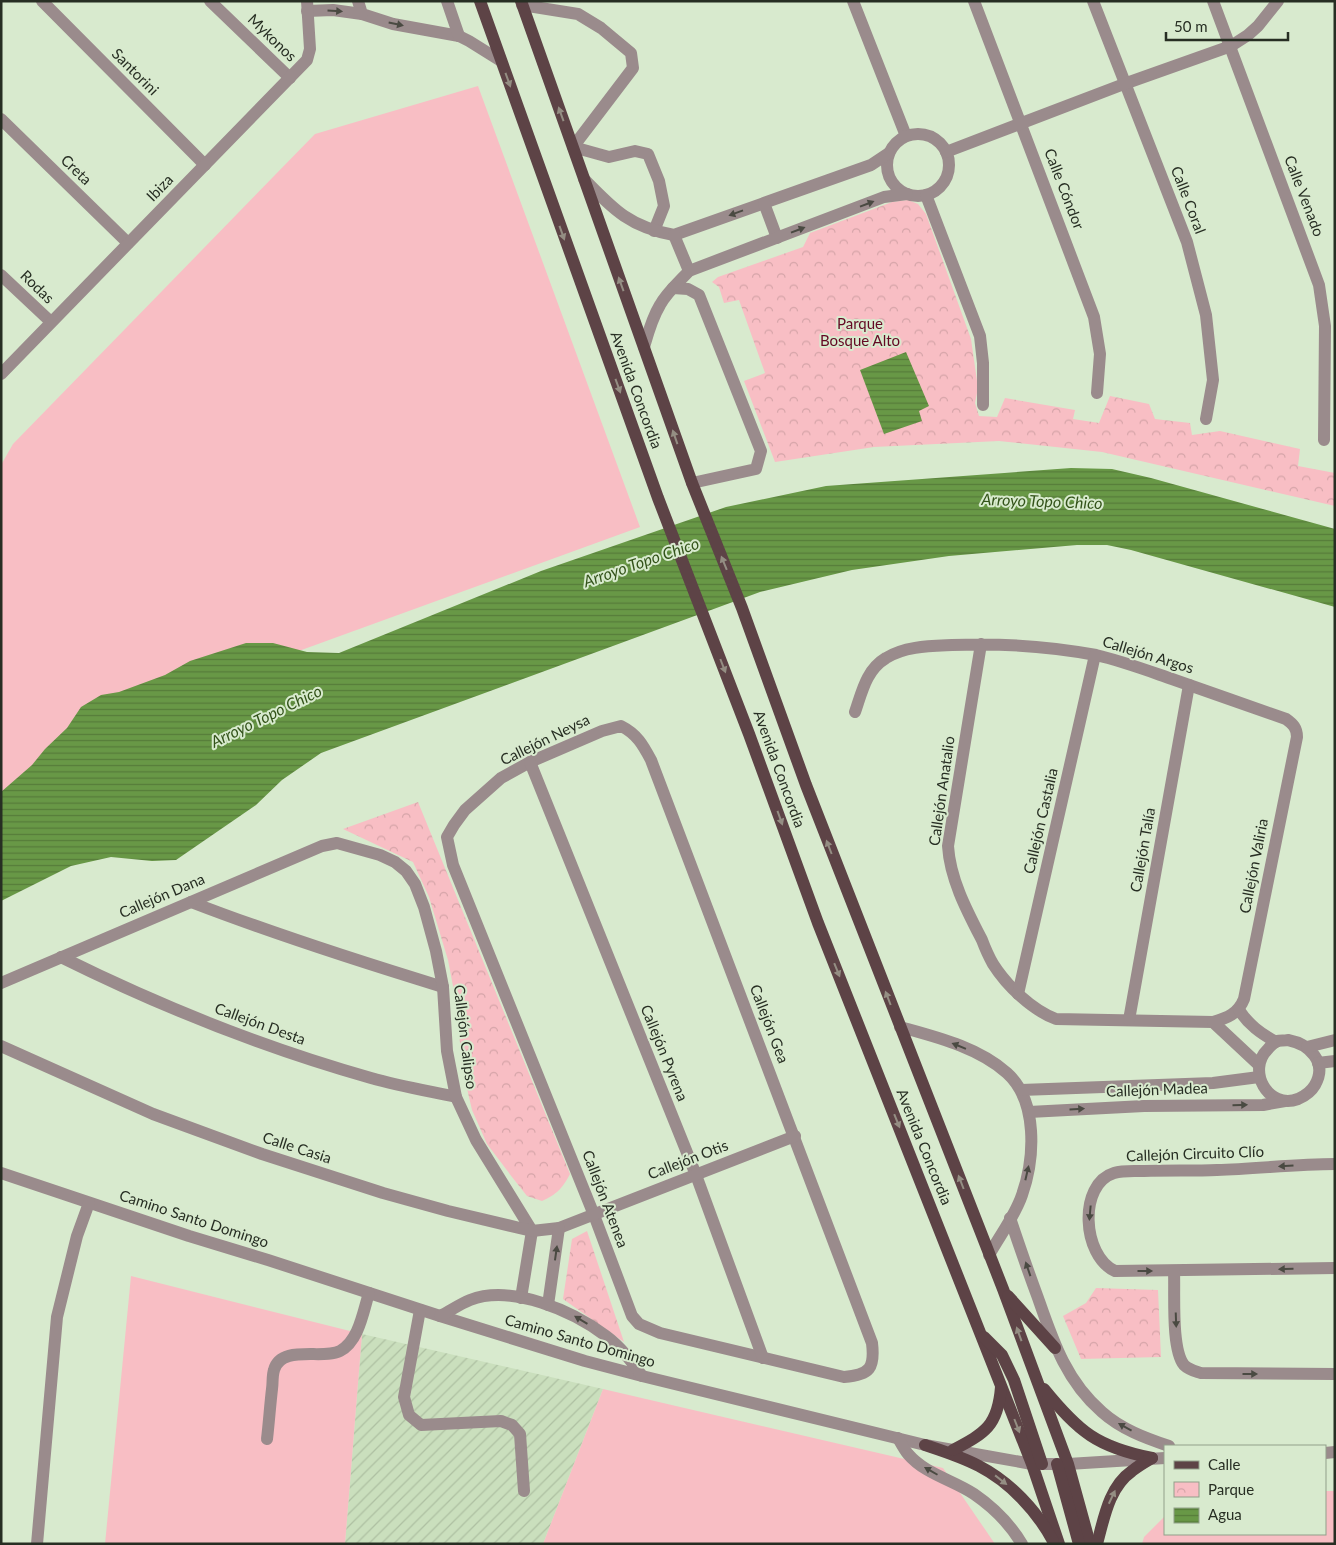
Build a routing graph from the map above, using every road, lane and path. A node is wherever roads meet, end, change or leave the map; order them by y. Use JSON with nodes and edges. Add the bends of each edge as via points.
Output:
{"nodes":[{"id":1,"x":42,"y":1,"type":"edge"},
{"id":2,"x":210,"y":1,"type":"edge"},
{"id":3,"x":447,"y":1,"type":"edge"},
{"id":4,"x":480,"y":1,"type":"edge"},
{"id":5,"x":853,"y":1,"type":"edge"},
{"id":6,"x":974,"y":1,"type":"edge"},
{"id":7,"x":1093,"y":1,"type":"edge"},
{"id":8,"x":1213,"y":1,"type":"edge"},
{"id":9,"x":1278,"y":1,"type":"edge"},
{"id":10,"x":521,"y":3,"type":"edge"},
{"id":11,"x":307,"y":6,"type":"edge"},
{"id":12,"x":360,"y":7,"type":"edge"},
{"id":13,"x":459,"y":36,"type":"junction"},
{"id":14,"x":1231,"y":46,"type":"junction"},
{"id":15,"x":501,"y":61,"type":"junction"},
{"id":16,"x":290,"y":78,"type":"junction"},
{"id":17,"x":1124,"y":84,"type":"junction"},
{"id":18,"x":1,"y":119,"type":"edge"},
{"id":19,"x":1021,"y":123,"type":"junction"},
{"id":20,"x":906,"y":136,"type":"junction"},
{"id":21,"x":573,"y":147,"type":"junction"},
{"id":22,"x":946,"y":152,"type":"junction"},
{"id":23,"x":889,"y":154,"type":"junction"},
{"id":24,"x":205,"y":165,"type":"junction"},
{"id":25,"x":584,"y":179,"type":"junction"},
{"id":26,"x":907,"y":194,"type":"junction"},
{"id":27,"x":926,"y":195,"type":"junction"},
{"id":28,"x":764,"y":203,"type":"junction"},
{"id":29,"x":654,"y":231,"type":"junction"},
{"id":30,"x":674,"y":235,"type":"junction"},
{"id":31,"x":777,"y":238,"type":"junction"},
{"id":32,"x":128,"y":243,"type":"junction"},
{"id":33,"x":689,"y":272,"type":"junction"},
{"id":34,"x":1,"y":275,"type":"edge"},
{"id":35,"x":672,"y":288,"type":"junction"},
{"id":36,"x":51,"y":322,"type":"junction"},
{"id":37,"x":644,"y":347,"type":"junction"},
{"id":38,"x":1,"y":374,"type":"edge"},
{"id":39,"x":1097,"y":393,"type":"dead end"},
{"id":40,"x":984,"y":405,"type":"dead end"},
{"id":41,"x":1206,"y":419,"type":"dead end"},
{"id":42,"x":1324,"y":440,"type":"dead end"},
{"id":43,"x":692,"y":483,"type":"junction"},
{"id":44,"x":981,"y":644,"type":"junction"},
{"id":45,"x":1095,"y":655,"type":"junction"},
{"id":46,"x":1189,"y":685,"type":"junction"},
{"id":47,"x":855,"y":712,"type":"dead end"},
{"id":48,"x":621,"y":726,"type":"joint"},
{"id":49,"x":1296,"y":728,"type":"joint"},
{"id":50,"x":530,"y":762,"type":"junction"},
{"id":51,"x":447,"y":836,"type":"joint"},
{"id":52,"x":336,"y":843,"type":"joint"},
{"id":53,"x":191,"y":902,"type":"junction"},
{"id":54,"x":61,"y":958,"type":"junction"},
{"id":55,"x":1,"y":983,"type":"edge"},
{"id":56,"x":443,"y":986,"type":"junction"},
{"id":57,"x":1018,"y":994,"type":"junction"},
{"id":58,"x":1239,"y":1010,"type":"junction"},
{"id":59,"x":1128,"y":1020,"type":"junction"},
{"id":60,"x":1212,"y":1022,"type":"junction"},
{"id":61,"x":900,"y":1027,"type":"junction"},
{"id":62,"x":1335,"y":1040,"type":"edge"},
{"id":63,"x":1276,"y":1042,"type":"junction"},
{"id":64,"x":1,"y":1046,"type":"edge"},
{"id":65,"x":1307,"y":1046,"type":"junction"},
{"id":66,"x":1335,"y":1061,"type":"edge"},
{"id":67,"x":1318,"y":1063,"type":"junction"},
{"id":68,"x":1259,"y":1071,"type":"junction"},
{"id":69,"x":1144,"y":1085,"type":"junction"},
{"id":70,"x":1020,"y":1090,"type":"junction"},
{"id":71,"x":456,"y":1098,"type":"junction"},
{"id":72,"x":1285,"y":1101,"type":"junction"},
{"id":73,"x":1144,"y":1106,"type":"junction"},
{"id":74,"x":1029,"y":1112,"type":"junction"},
{"id":75,"x":795,"y":1136,"type":"junction"},
{"id":76,"x":1335,"y":1164,"type":"edge"},
{"id":77,"x":1,"y":1173,"type":"edge"},
{"id":78,"x":696,"y":1175,"type":"junction"},
{"id":79,"x":89,"y":1203,"type":"junction"},
{"id":80,"x":594,"y":1215,"type":"junction"},
{"id":81,"x":1010,"y":1218,"type":"junction"},
{"id":82,"x":559,"y":1228,"type":"junction"},
{"id":83,"x":532,"y":1230,"type":"junction"},
{"id":84,"x":989,"y":1254,"type":"junction"},
{"id":85,"x":1335,"y":1268,"type":"edge"},
{"id":86,"x":1174,"y":1271,"type":"junction"},
{"id":87,"x":1003,"y":1290,"type":"junction"},
{"id":88,"x":369,"y":1293,"type":"junction"},
{"id":89,"x":521,"y":1298,"type":"junction"},
{"id":90,"x":548,"y":1305,"type":"junction"},
{"id":91,"x":420,"y":1310,"type":"junction"},
{"id":92,"x":440,"y":1316,"type":"junction"},
{"id":93,"x":981,"y":1333,"type":"junction"},
{"id":94,"x":872,"y":1343,"type":"joint"},
{"id":95,"x":1055,"y":1348,"type":"junction"},
{"id":96,"x":763,"y":1358,"type":"junction"},
{"id":97,"x":1335,"y":1374,"type":"edge"},
{"id":98,"x":642,"y":1376,"type":"junction"},
{"id":99,"x":1036,"y":1380,"type":"junction"},
{"id":100,"x":1001,"y":1384,"type":"junction"},
{"id":101,"x":898,"y":1438,"type":"junction"},
{"id":102,"x":267,"y":1439,"type":"dead end"},
{"id":103,"x":925,"y":1445,"type":"junction"},
{"id":104,"x":1166,"y":1445,"type":"edge"},
{"id":105,"x":953,"y":1450,"type":"junction"},
{"id":106,"x":1158,"y":1458,"type":"edge"},
{"id":107,"x":1037,"y":1464,"type":"junction"},
{"id":108,"x":1063,"y":1464,"type":"junction"},
{"id":109,"x":524,"y":1490,"type":"dead end"},
{"id":110,"x":37,"y":1544,"type":"edge"},
{"id":111,"x":1022,"y":1544,"type":"edge"},
{"id":112,"x":1054,"y":1544,"type":"edge"},
{"id":113,"x":1059,"y":1544,"type":"edge"},
{"id":114,"x":1079,"y":1544,"type":"edge"},
{"id":115,"x":1090,"y":1544,"type":"edge"},
{"id":116,"x":1097,"y":1544,"type":"edge"}],
"edges":[{"from":1,"to":24,"type":"street","name":"Santorini"},
{"from":2,"to":16,"type":"street","name":"Mykonos"},
{"from":3,"to":13,"type":"street"},
{"from":4,"to":15,"type":"main road","name":"Avenida Concordia"},
{"from":5,"to":20,"type":"street"},
{"from":6,"to":19,"type":"street","name":"Calle Cóndor"},
{"from":7,"to":17,"type":"street","name":"Calle Coral"},
{"from":8,"to":14,"type":"street","name":"Calle Venado"},
{"from":9,"to":14,"type":"street","via":[[1258,26]]},
{"from":21,"to":10,"type":"main road","name":"Avenida Concordia","one_way":true},
{"from":10,"to":21,"type":"street","via":[[578,14],[631,53],[633,68]]},
{"from":11,"to":12,"type":"street","name":"Ibiza","one_way":true,"via":[[333,10]]},
{"from":11,"to":16,"type":"street","name":"Ibiza","via":[[310,55]]},
{"from":12,"to":13,"type":"street","name":"Ibiza","one_way":true,"via":[[393,24]]},
{"from":13,"to":15,"type":"street","name":"Ibiza"},
{"from":14,"to":17,"type":"street"},
{"from":14,"to":42,"type":"street","name":"Calle Venado","via":[[1319,285],[1325,326]]},
{"from":15,"to":93,"type":"main road","name":"Avenida Concordia","one_way":true,"via":[[658,498],[818,923]]},
{"from":16,"to":24,"type":"street","name":"Ibiza"},
{"from":17,"to":19,"type":"street"},
{"from":17,"to":41,"type":"street","name":"Calle Coral","via":[[1187,242],[1206,315],[1213,380]]},
{"from":18,"to":32,"type":"street","name":"Creta"},
{"from":19,"to":22,"type":"street"},
{"from":19,"to":39,"type":"street","name":"Calle Cóndor","via":[[1094,317],[1100,354]]},
{"from":20,"to":22,"type":"street","via":[[929,136]]},
{"from":20,"to":23,"type":"street","via":[[893,146]]},
{"from":21,"to":25,"type":"main road","name":"Avenida Concordia"},
{"from":21,"to":29,"type":"street","via":[[609,158],[635,151],[648,154],[659,181],[664,206]]},
{"from":22,"to":27,"type":"street","via":[[948,173],[936,190]]},
{"from":23,"to":26,"type":"street","via":[[888,173],[892,182]]},
{"from":23,"to":28,"type":"street","via":[[871,165]]},
{"from":24,"to":32,"type":"street","name":"Ibiza"},
{"from":25,"to":29,"type":"street","via":[[619,214]]},
{"from":37,"to":25,"type":"main road","name":"Avenida Concordia","one_way":true},
{"from":26,"to":27,"type":"street"},
{"from":31,"to":26,"type":"street","one_way":true,"via":[[884,197]]},
{"from":27,"to":40,"type":"street","via":[[980,336]]},
{"from":28,"to":30,"type":"street","one_way":true},
{"from":28,"to":31,"type":"street"},
{"from":29,"to":30,"type":"street"},
{"from":30,"to":33,"type":"street"},
{"from":31,"to":33,"type":"street"},
{"from":32,"to":36,"type":"street","name":"Ibiza"},
{"from":33,"to":35,"type":"street"},
{"from":34,"to":36,"type":"street","name":"Rodas"},
{"from":35,"to":37,"type":"street","via":[[660,304]]},
{"from":35,"to":43,"type":"street","via":[[688,289],[698,295],[761,450],[756,469]]},
{"from":36,"to":38,"type":"street","name":"Ibiza"},
{"from":43,"to":37,"type":"main road","name":"Avenida Concordia","one_way":true},
{"from":61,"to":43,"type":"main road","name":"Avenida Concordia","one_way":true},
{"from":44,"to":45,"type":"street","name":"Callejón Argos","via":[[1039,647]]},
{"from":44,"to":47,"type":"street","name":"Callejón Argos","via":[[905,650],[885,658],[869,674]]},
{"from":44,"to":57,"type":"street","name":"Callejón Anatalio","via":[[949,837],[949,859],[966,907],[994,964]]},
{"from":45,"to":46,"type":"street","name":"Callejón Argos"},
{"from":45,"to":57,"type":"street","name":"Callejón Castalia"},
{"from":46,"to":49,"type":"street","name":"Callejón Argos","via":[[1286,719]]},
{"from":46,"to":59,"type":"street","name":"Callejón Talía"},
{"from":48,"to":50,"type":"street","name":"Callejón Neysa"},
{"from":48,"to":75,"type":"street","name":"Callejón Gea","via":[[642,742],[651,760]]},
{"from":49,"to":58,"type":"street","name":"Callejón Valiria","via":[[1297,737],[1244,999]]},
{"from":50,"to":51,"type":"street","name":"Callejón Neysa","via":[[501,778],[465,810]]},
{"from":50,"to":78,"type":"street","name":"Callejón Pyrena"},
{"from":51,"to":80,"type":"street","name":"Callejón Atenea","via":[[453,865]]},
{"from":52,"to":53,"type":"street","name":"Callejón Dana","via":[[304,852]]},
{"from":52,"to":56,"type":"street","name":"Callejón Calipso","via":[[380,855],[406,871],[424,907]]},
{"from":53,"to":54,"type":"street","name":"Callejón Dana"},
{"from":53,"to":56,"type":"street","via":[[328,952]]},
{"from":54,"to":55,"type":"street","name":"Callejón Dana"},
{"from":54,"to":71,"type":"street","name":"Callejón Desta","via":[[158,1003],[290,1053],[372,1078]]},
{"from":56,"to":71,"type":"street","name":"Callejón Calipso","via":[[447,1051]]},
{"from":57,"to":59,"type":"street","name":"Callejón Anatalio","via":[[1035,1009],[1056,1019]]},
{"from":58,"to":60,"type":"street","name":"Callejón Anatalio","via":[[1223,1020]]},
{"from":58,"to":63,"type":"street","via":[[1253,1027]]},
{"from":59,"to":60,"type":"street","name":"Callejón Anatalio"},
{"from":60,"to":68,"type":"street"},
{"from":70,"to":61,"type":"street","one_way":true,"via":[[1007,1073],[975,1052]]},
{"from":84,"to":61,"type":"main road","name":"Avenida Concordia","one_way":true},
{"from":62,"to":65,"type":"street"},
{"from":63,"to":65,"type":"street","via":[[1288,1040]]},
{"from":63,"to":68,"type":"street","via":[[1265,1052]]},
{"from":64,"to":83,"type":"street","name":"Calle Casia","via":[[153,1114],[262,1154],[382,1193]]},
{"from":65,"to":67,"type":"street"},
{"from":66,"to":67,"type":"street"},
{"from":67,"to":72,"type":"street","via":[[1319,1073],[1311,1091],[1294,1101]]},
{"from":68,"to":69,"type":"street","name":"Callejón Madea","via":[[1213,1083]]},
{"from":68,"to":72,"type":"street","via":[[1267,1092]]},
{"from":69,"to":70,"type":"street","name":"Callejón Madea"},
{"from":69,"to":73,"type":"street"},
{"from":70,"to":74,"type":"street"},
{"from":71,"to":83,"type":"street","name":"Callejón Calipso","via":[[476,1140]]},
{"from":73,"to":72,"type":"street","name":"Callejón Madea","one_way":true,"via":[[1264,1105]]},
{"from":74,"to":73,"type":"street","name":"Callejón Madea","one_way":true},
{"from":81,"to":74,"type":"street","one_way":true,"via":[[1022,1195],[1030,1162]]},
{"from":75,"to":78,"type":"street","name":"Callejón Otis"},
{"from":75,"to":94,"type":"street","name":"Callejón Gea"},
{"from":76,"to":86,"type":"street","name":"Callejón Circuito Clío","one_way":true,"via":[[1127,1172],[1113,1174],[1101,1182],[1093,1193],[1089,1228],[1090,1240],[1101,1261],[1115,1271]]},
{"from":77,"to":79,"type":"street","name":"Camino Santo Domingo"},
{"from":78,"to":80,"type":"street","name":"Callejón Otis"},
{"from":78,"to":96,"type":"street","name":"Callejón Pyrena"},
{"from":79,"to":88,"type":"street","name":"Camino Santo Domingo"},
{"from":79,"to":110,"type":"street","via":[[77,1236],[57,1316]]},
{"from":80,"to":82,"type":"street","name":"Calle Casia"},
{"from":80,"to":96,"type":"street","name":"Callejón Atenea","via":[[632,1316],[639,1324],[660,1333]]},
{"from":81,"to":84,"type":"street"},
{"from":95,"to":81,"type":"street","one_way":true},
{"from":82,"to":83,"type":"street","name":"Calle Casia"},
{"from":90,"to":82,"type":"street","one_way":true},
{"from":83,"to":89,"type":"street"},
{"from":84,"to":87,"type":"main road","name":"Avenida Concordia"},
{"from":85,"to":86,"type":"street","name":"Callejón Circuito Clío","one_way":true},
{"from":86,"to":97,"type":"street","one_way":true,"via":[[1177,1347],[1190,1370],[1202,1373]]},
{"from":87,"to":95,"type":"main road"},
{"from":99,"to":87,"type":"main road","name":"Avenida Concordia","one_way":true},
{"from":88,"to":91,"type":"street","name":"Camino Santo Domingo"},
{"from":88,"to":102,"type":"street","via":[[360,1324],[340,1351],[297,1354],[282,1359],[274,1368]]},
{"from":89,"to":90,"type":"street"},
{"from":89,"to":92,"type":"street","via":[[471,1299]]},
{"from":98,"to":90,"type":"street","one_way":true,"via":[[607,1337],[578,1317]]},
{"from":91,"to":92,"type":"street","name":"Camino Santo Domingo"},
{"from":91,"to":109,"type":"street","via":[[404,1398],[409,1415],[421,1425],[501,1421],[512,1425],[520,1434]]},
{"from":92,"to":98,"type":"street","name":"Camino Santo Domingo"},
{"from":93,"to":100,"type":"main road","name":"Avenida Concordia"},
{"from":93,"to":107,"type":"main road","via":[[1002,1355],[1014,1380]]},
{"from":94,"to":96,"type":"street","name":"Callejón Atenea","via":[[874,1359],[866,1372],[858,1376],[844,1377]]},
{"from":104,"to":95,"type":"street","one_way":true,"via":[[1145,1438],[1102,1412],[1085,1395]]},
{"from":98,"to":101,"type":"street","name":"Camino Santo Domingo"},
{"from":99,"to":106,"type":"main road","via":[[1062,1411],[1089,1435],[1127,1453]]},
{"from":99,"to":108,"type":"main road","name":"Avenida Concordia"},
{"from":100,"to":105,"type":"main road","via":[[1000,1404],[989,1427]]},
{"from":100,"to":107,"type":"main road","name":"Avenida Concordia","one_way":true},
{"from":101,"to":103,"type":"street","name":"Camino Santo Domingo"},
{"from":111,"to":101,"type":"street","one_way":true,"via":[[998,1514],[974,1494],[915,1461]]},
{"from":103,"to":105,"type":"street","name":"Camino Santo Domingo"},
{"from":103,"to":112,"type":"main road","one_way":true,"via":[[978,1465],[1004,1482],[1040,1520]]},
{"from":105,"to":107,"type":"street","name":"Camino Santo Domingo"},
{"from":106,"to":108,"type":"street","name":"Camino Santo Domingo"},
{"from":116,"to":106,"type":"main road","one_way":true,"via":[[1114,1492],[1130,1472]]},
{"from":107,"to":108,"type":"street","name":"Camino Santo Domingo"},
{"from":107,"to":113,"type":"main road","name":"Avenida Concordia"},
{"from":108,"to":114,"type":"main road"},
{"from":108,"to":115,"type":"main road","name":"Avenida Concordia"}]}
